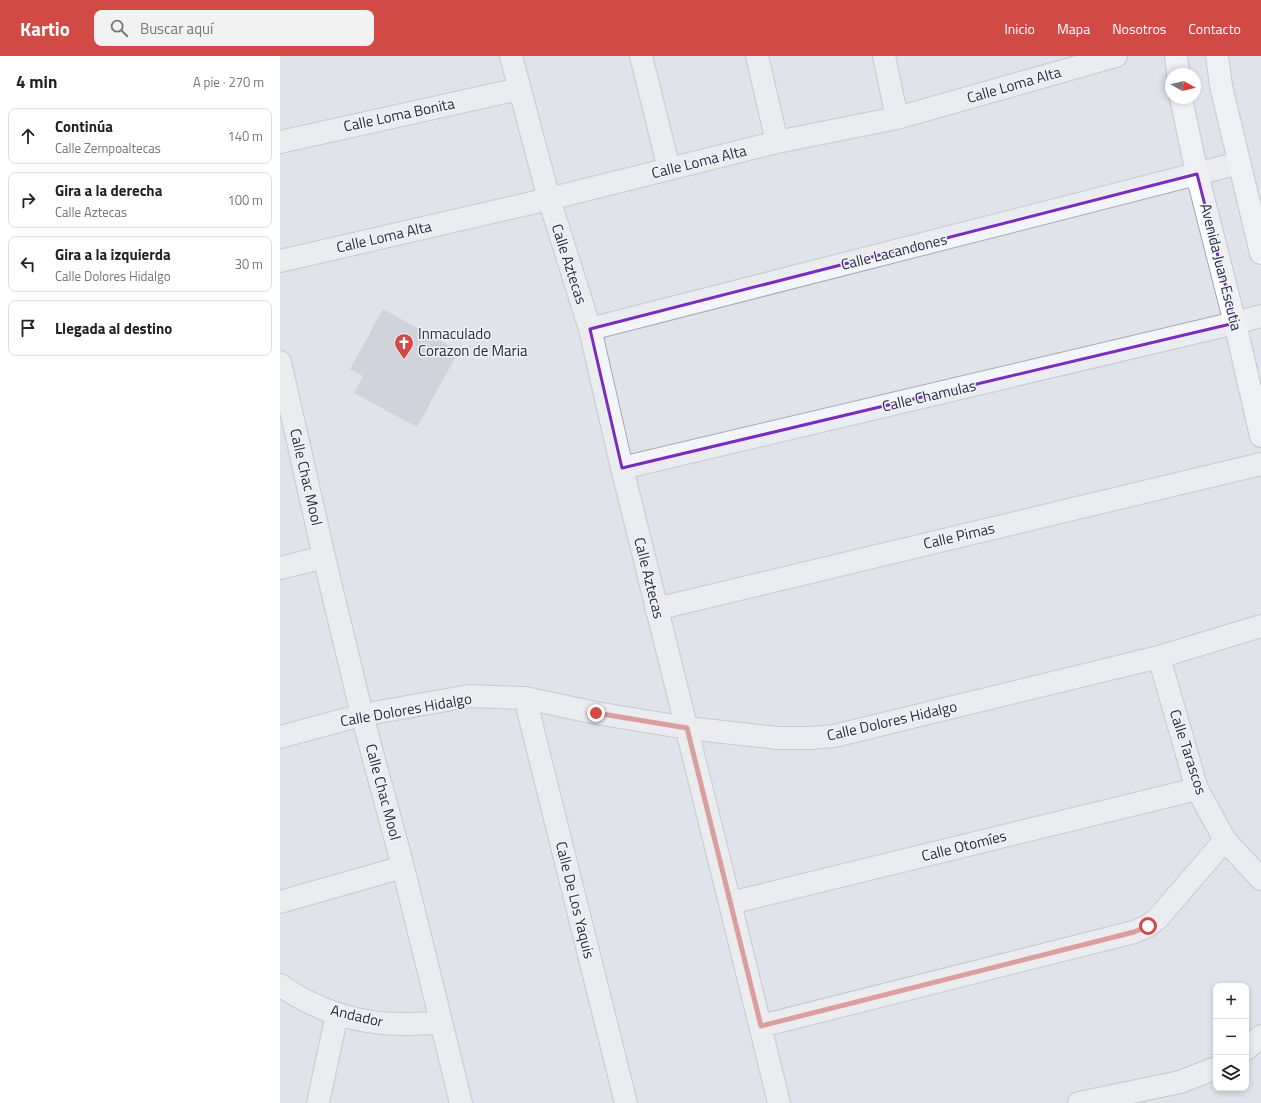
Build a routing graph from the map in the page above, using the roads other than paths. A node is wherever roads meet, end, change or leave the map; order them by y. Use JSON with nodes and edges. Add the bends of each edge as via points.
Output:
{"nodes":[{"id":1,"x":511,"y":56,"type":"edge"},
{"id":2,"x":641,"y":56,"type":"edge"},
{"id":3,"x":757,"y":56,"type":"edge"},
{"id":4,"x":884,"y":56,"type":"edge"},
{"id":5,"x":1116,"y":56,"type":"edge"},
{"id":6,"x":1176,"y":56,"type":"edge"},
{"id":7,"x":1217,"y":56,"type":"edge"},
{"id":8,"x":1177,"y":68,"type":"edge"},
{"id":9,"x":519,"y":89,"type":"junction"},
{"id":10,"x":1182,"y":104,"type":"edge"},
{"id":11,"x":897,"y":118,"type":"junction"},
{"id":12,"x":280,"y":142,"type":"edge"},
{"id":13,"x":777,"y":142,"type":"junction"},
{"id":14,"x":1239,"y":163,"type":"junction"},
{"id":15,"x":669,"y":169,"type":"junction"},
{"id":16,"x":1197,"y":174,"type":"junction"},
{"id":17,"x":549,"y":199,"type":"junction"},
{"id":18,"x":1261,"y":253,"type":"edge"},
{"id":19,"x":280,"y":260,"type":"edge"},
{"id":20,"x":1261,"y":316,"type":"edge"},
{"id":21,"x":1235,"y":324,"type":"junction"},
{"id":22,"x":590,"y":329,"type":"junction"},
{"id":23,"x":280,"y":362,"type":"edge"},
{"id":24,"x":285,"y":410,"type":"edge"},
{"id":25,"x":1261,"y":436,"type":"edge"},
{"id":26,"x":1261,"y":464,"type":"edge"},
{"id":27,"x":622,"y":468,"type":"junction"},
{"id":28,"x":324,"y":557,"type":"junction"},
{"id":29,"x":280,"y":568,"type":"edge"},
{"id":30,"x":656,"y":609,"type":"junction"},
{"id":31,"x":1261,"y":626,"type":"edge"},
{"id":32,"x":1159,"y":657,"type":"junction"},
{"id":33,"x":525,"y":698,"type":"junction"},
{"id":34,"x":362,"y":715,"type":"junction"},
{"id":35,"x":687,"y":728,"type":"junction"},
{"id":36,"x":280,"y":736,"type":"edge"},
{"id":37,"x":1197,"y":789,"type":"junction"},
{"id":38,"x":1225,"y":840,"type":"junction"},
{"id":39,"x":403,"y":867,"type":"junction"},
{"id":40,"x":1261,"y":879,"type":"edge"},
{"id":41,"x":280,"y":902,"type":"edge"},
{"id":42,"x":730,"y":903,"type":"junction"},
{"id":43,"x":280,"y":985,"type":"edge"},
{"id":44,"x":337,"y":1014,"type":"junction"},
{"id":45,"x":441,"y":1022,"type":"junction"},
{"id":46,"x":761,"y":1026,"type":"junction"},
{"id":47,"x":1261,"y":1036,"type":"edge"},
{"id":48,"x":1249,"y":1046,"type":"edge"},
{"id":49,"x":1213,"y":1069,"type":"edge"},
{"id":50,"x":318,"y":1103,"type":"edge"},
{"id":51,"x":461,"y":1103,"type":"edge"},
{"id":52,"x":626,"y":1103,"type":"edge"},
{"id":53,"x":779,"y":1103,"type":"edge"},
{"id":54,"x":1079,"y":1103,"type":"edge"}],
"edges":[{"from":1,"to":9,"type":"street","name":"Calle Aztecas"},
{"from":2,"to":15,"type":"street"},
{"from":3,"to":13,"type":"street"},
{"from":4,"to":11,"type":"street"},
{"from":5,"to":11,"type":"street","name":"Calle Loma Alta"},
{"from":6,"to":8,"type":"main road"},
{"from":7,"to":14,"type":"main road","via":[[1221,86]]},
{"from":9,"to":12,"type":"street","name":"Calle Loma Bonita"},
{"from":9,"to":17,"type":"street","name":"Calle Aztecas"},
{"from":10,"to":16,"type":"main road","name":"Avenida Juan Escutia"},
{"from":11,"to":13,"type":"street","name":"Calle Loma Alta"},
{"from":13,"to":15,"type":"street","name":"Calle Loma Alta"},
{"from":14,"to":16,"type":"street","name":"Calle Lacandones"},
{"from":14,"to":18,"type":"main road"},
{"from":15,"to":17,"type":"street","name":"Calle Loma Alta"},
{"from":16,"to":21,"type":"main road","name":"Avenida Juan Escutia"},
{"from":16,"to":22,"type":"street","name":"Calle Lacandones"},
{"from":17,"to":19,"type":"street","name":"Calle Loma Alta"},
{"from":17,"to":22,"type":"street","name":"Calle Aztecas"},
{"from":20,"to":21,"type":"street","name":"Calle Chamulas"},
{"from":21,"to":25,"type":"main road","name":"Avenida Juan Escutia"},
{"from":21,"to":27,"type":"street","name":"Calle Chamulas"},
{"from":22,"to":27,"type":"street","name":"Calle Aztecas"},
{"from":23,"to":24,"type":"street","name":"Calle Chac Mool"},
{"from":24,"to":28,"type":"street","name":"Calle Chac Mool"},
{"from":26,"to":30,"type":"street","name":"Calle Pimas"},
{"from":27,"to":30,"type":"street","name":"Calle Aztecas"},
{"from":28,"to":29,"type":"street"},
{"from":28,"to":34,"type":"street","name":"Calle Chac Mool"},
{"from":30,"to":35,"type":"street","name":"Calle Aztecas"},
{"from":31,"to":32,"type":"street","name":"Calle Dolores Hidalgo"},
{"from":32,"to":35,"type":"street","name":"Calle Dolores Hidalgo","via":[[834,736],[778,738]]},
{"from":32,"to":37,"type":"street","name":"Calle Tarascos"},
{"from":33,"to":34,"type":"street","name":"Calle Dolores Hidalgo","via":[[469,696]]},
{"from":33,"to":35,"type":"street","name":"Calle Dolores Hidalgo"},
{"from":33,"to":52,"type":"street","name":"Calle De Los Yaquis"},
{"from":34,"to":36,"type":"street","name":"Calle Dolores Hidalgo"},
{"from":34,"to":39,"type":"street","name":"Calle Chac Mool"},
{"from":35,"to":42,"type":"street","name":"Calle Aztecas"},
{"from":37,"to":38,"type":"street","name":"Calle Tarascos"},
{"from":37,"to":42,"type":"street","name":"Calle Otomíes"},
{"from":38,"to":40,"type":"street","name":"Calle Tarascos"},
{"from":38,"to":46,"type":"street","via":[[1158,918],[1148,926],[1127,934]]},
{"from":39,"to":41,"type":"street"},
{"from":39,"to":45,"type":"street","name":"Calle Chac Mool"},
{"from":42,"to":46,"type":"street","name":"Calle Aztecas"},
{"from":43,"to":44,"type":"street","name":"Andador","via":[[291,993]]},
{"from":44,"to":45,"type":"street","name":"Andador","via":[[371,1022]]},
{"from":44,"to":50,"type":"street"},
{"from":45,"to":51,"type":"street","name":"Calle Chac Mool"},
{"from":46,"to":53,"type":"street","name":"Calle Aztecas"},
{"from":47,"to":48,"type":"street"},
{"from":49,"to":54,"type":"street","via":[[1180,1082]]}]}
